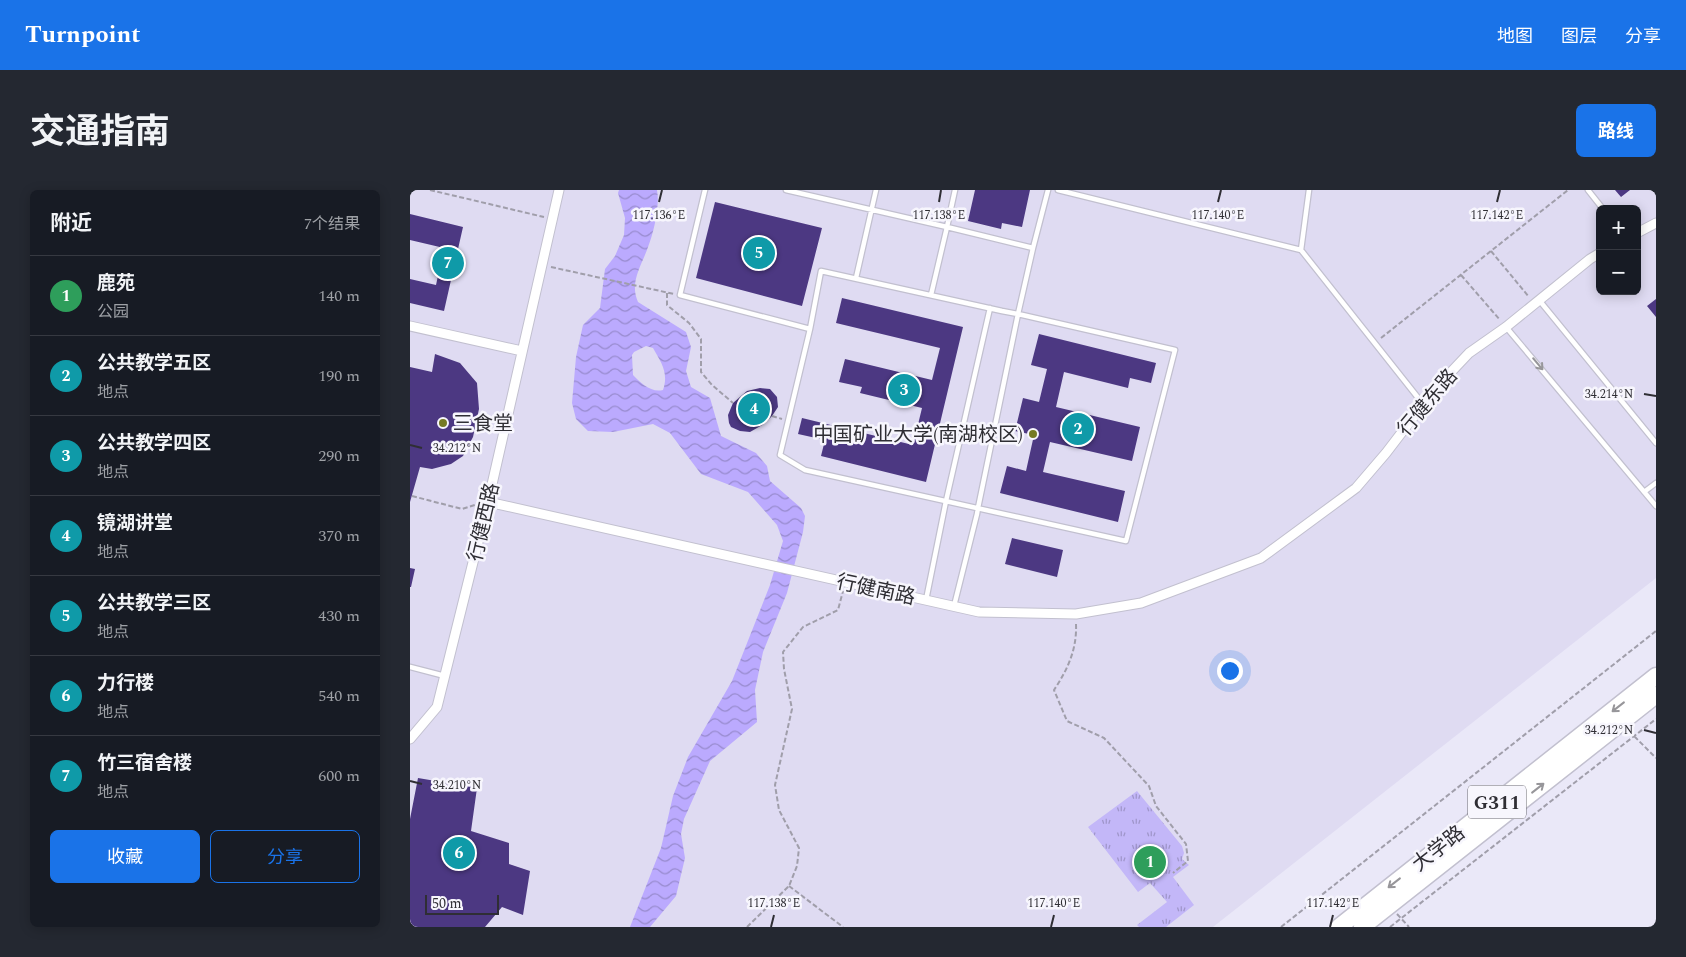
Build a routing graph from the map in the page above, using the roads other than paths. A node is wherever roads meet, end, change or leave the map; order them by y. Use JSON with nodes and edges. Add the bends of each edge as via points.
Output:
{"nodes":[{"id":1,"x":559,"y":190,"type":"edge"},
{"id":2,"x":705,"y":190,"type":"edge"},
{"id":3,"x":786,"y":190,"type":"edge"},
{"id":4,"x":876,"y":190,"type":"edge"},
{"id":5,"x":955,"y":190,"type":"edge"},
{"id":6,"x":1048,"y":190,"type":"edge"},
{"id":7,"x":1058,"y":190,"type":"edge"},
{"id":8,"x":1309,"y":190,"type":"edge"},
{"id":9,"x":1588,"y":190,"type":"edge"},
{"id":10,"x":1600,"y":205,"type":"edge"},
{"id":11,"x":872,"y":210,"type":"junction"},
{"id":12,"x":1656,"y":223,"type":"edge"},
{"id":13,"x":946,"y":227,"type":"junction"},
{"id":14,"x":1641,"y":231,"type":"edge"},
{"id":15,"x":1033,"y":248,"type":"junction"},
{"id":16,"x":1301,"y":250,"type":"junction"},
{"id":17,"x":1596,"y":255,"type":"edge"},
{"id":18,"x":856,"y":278,"type":"junction"},
{"id":19,"x":931,"y":295,"type":"junction"},
{"id":20,"x":1536,"y":302,"type":"junction"},
{"id":21,"x":990,"y":308,"type":"junction"},
{"id":22,"x":1018,"y":314,"type":"junction"},
{"id":23,"x":410,"y":326,"type":"edge"},
{"id":24,"x":1506,"y":327,"type":"junction"},
{"id":25,"x":810,"y":329,"type":"junction"},
{"id":26,"x":522,"y":351,"type":"junction"},
{"id":27,"x":1423,"y":404,"type":"junction"},
{"id":28,"x":1656,"y":443,"type":"edge"},
{"id":29,"x":1656,"y":483,"type":"edge"},
{"id":30,"x":1644,"y":492,"type":"junction"},
{"id":31,"x":946,"y":500,"type":"junction"},
{"id":32,"x":488,"y":502,"type":"junction"},
{"id":33,"x":1656,"y":506,"type":"edge"},
{"id":34,"x":978,"y":508,"type":"junction"},
{"id":35,"x":1261,"y":558,"type":"joint"},
{"id":36,"x":926,"y":600,"type":"junction"},
{"id":37,"x":954,"y":606,"type":"junction"},
{"id":38,"x":410,"y":667,"type":"edge"},
{"id":39,"x":445,"y":676,"type":"junction"},
{"id":40,"x":1656,"y":676,"type":"edge"},
{"id":41,"x":1656,"y":695,"type":"edge"},
{"id":42,"x":410,"y":738,"type":"edge"},
{"id":43,"x":1339,"y":927,"type":"edge"},
{"id":44,"x":1362,"y":927,"type":"edge"}],
"edges":[{"from":1,"to":26,"type":"street","name":"行健西路"},
{"from":2,"to":25,"type":"lane","via":[[680,296]]},
{"from":3,"to":11,"type":"lane"},
{"from":4,"to":11,"type":"lane"},
{"from":5,"to":13,"type":"lane"},
{"from":6,"to":15,"type":"lane"},
{"from":7,"to":16,"type":"lane"},
{"from":8,"to":16,"type":"lane"},
{"from":9,"to":10,"type":"lane"},
{"from":11,"to":13,"type":"lane"},
{"from":11,"to":18,"type":"lane"},
{"from":12,"to":14,"type":"street"},
{"from":13,"to":15,"type":"lane"},
{"from":13,"to":19,"type":"lane"},
{"from":15,"to":22,"type":"lane"},
{"from":16,"to":27,"type":"lane"},
{"from":17,"to":20,"type":"street","name":"行健东路"},
{"from":18,"to":19,"type":"lane"},
{"from":18,"to":25,"type":"lane","via":[[821,270]]},
{"from":19,"to":21,"type":"lane"},
{"from":20,"to":24,"type":"street","name":"行健东路"},
{"from":20,"to":28,"type":"lane"},
{"from":21,"to":22,"type":"lane"},
{"from":21,"to":31,"type":"lane"},
{"from":22,"to":34,"type":"lane"},
{"from":22,"to":34,"type":"lane","via":[[1175,350],[1126,542]]},
{"from":23,"to":26,"type":"street"},
{"from":24,"to":27,"type":"street","name":"行健东路","via":[[1469,353]]},
{"from":24,"to":30,"type":"lane","one_way":true},
{"from":25,"to":31,"type":"lane","via":[[780,455],[805,470]]},
{"from":26,"to":32,"type":"street","name":"行健西路"},
{"from":27,"to":35,"type":"street","name":"行健东路","via":[[1356,488]]},
{"from":29,"to":30,"type":"lane"},
{"from":30,"to":33,"type":"lane"},
{"from":31,"to":34,"type":"lane"},
{"from":31,"to":36,"type":"lane"},
{"from":32,"to":36,"type":"street","name":"行健南路"},
{"from":32,"to":39,"type":"street","name":"行健西路"},
{"from":34,"to":37,"type":"lane"},
{"from":35,"to":37,"type":"street","name":"行健南路","via":[[1141,603],[1076,614],[979,612]]},
{"from":36,"to":37,"type":"street","name":"行健南路"},
{"from":38,"to":39,"type":"lane"},
{"from":39,"to":42,"type":"street","name":"行健西路","via":[[437,707]]},
{"from":40,"to":43,"type":"highway","name":"大学路","number":"G311","one_way":true},
{"from":44,"to":41,"type":"highway","name":"大学路","number":"G311","one_way":true}]}
